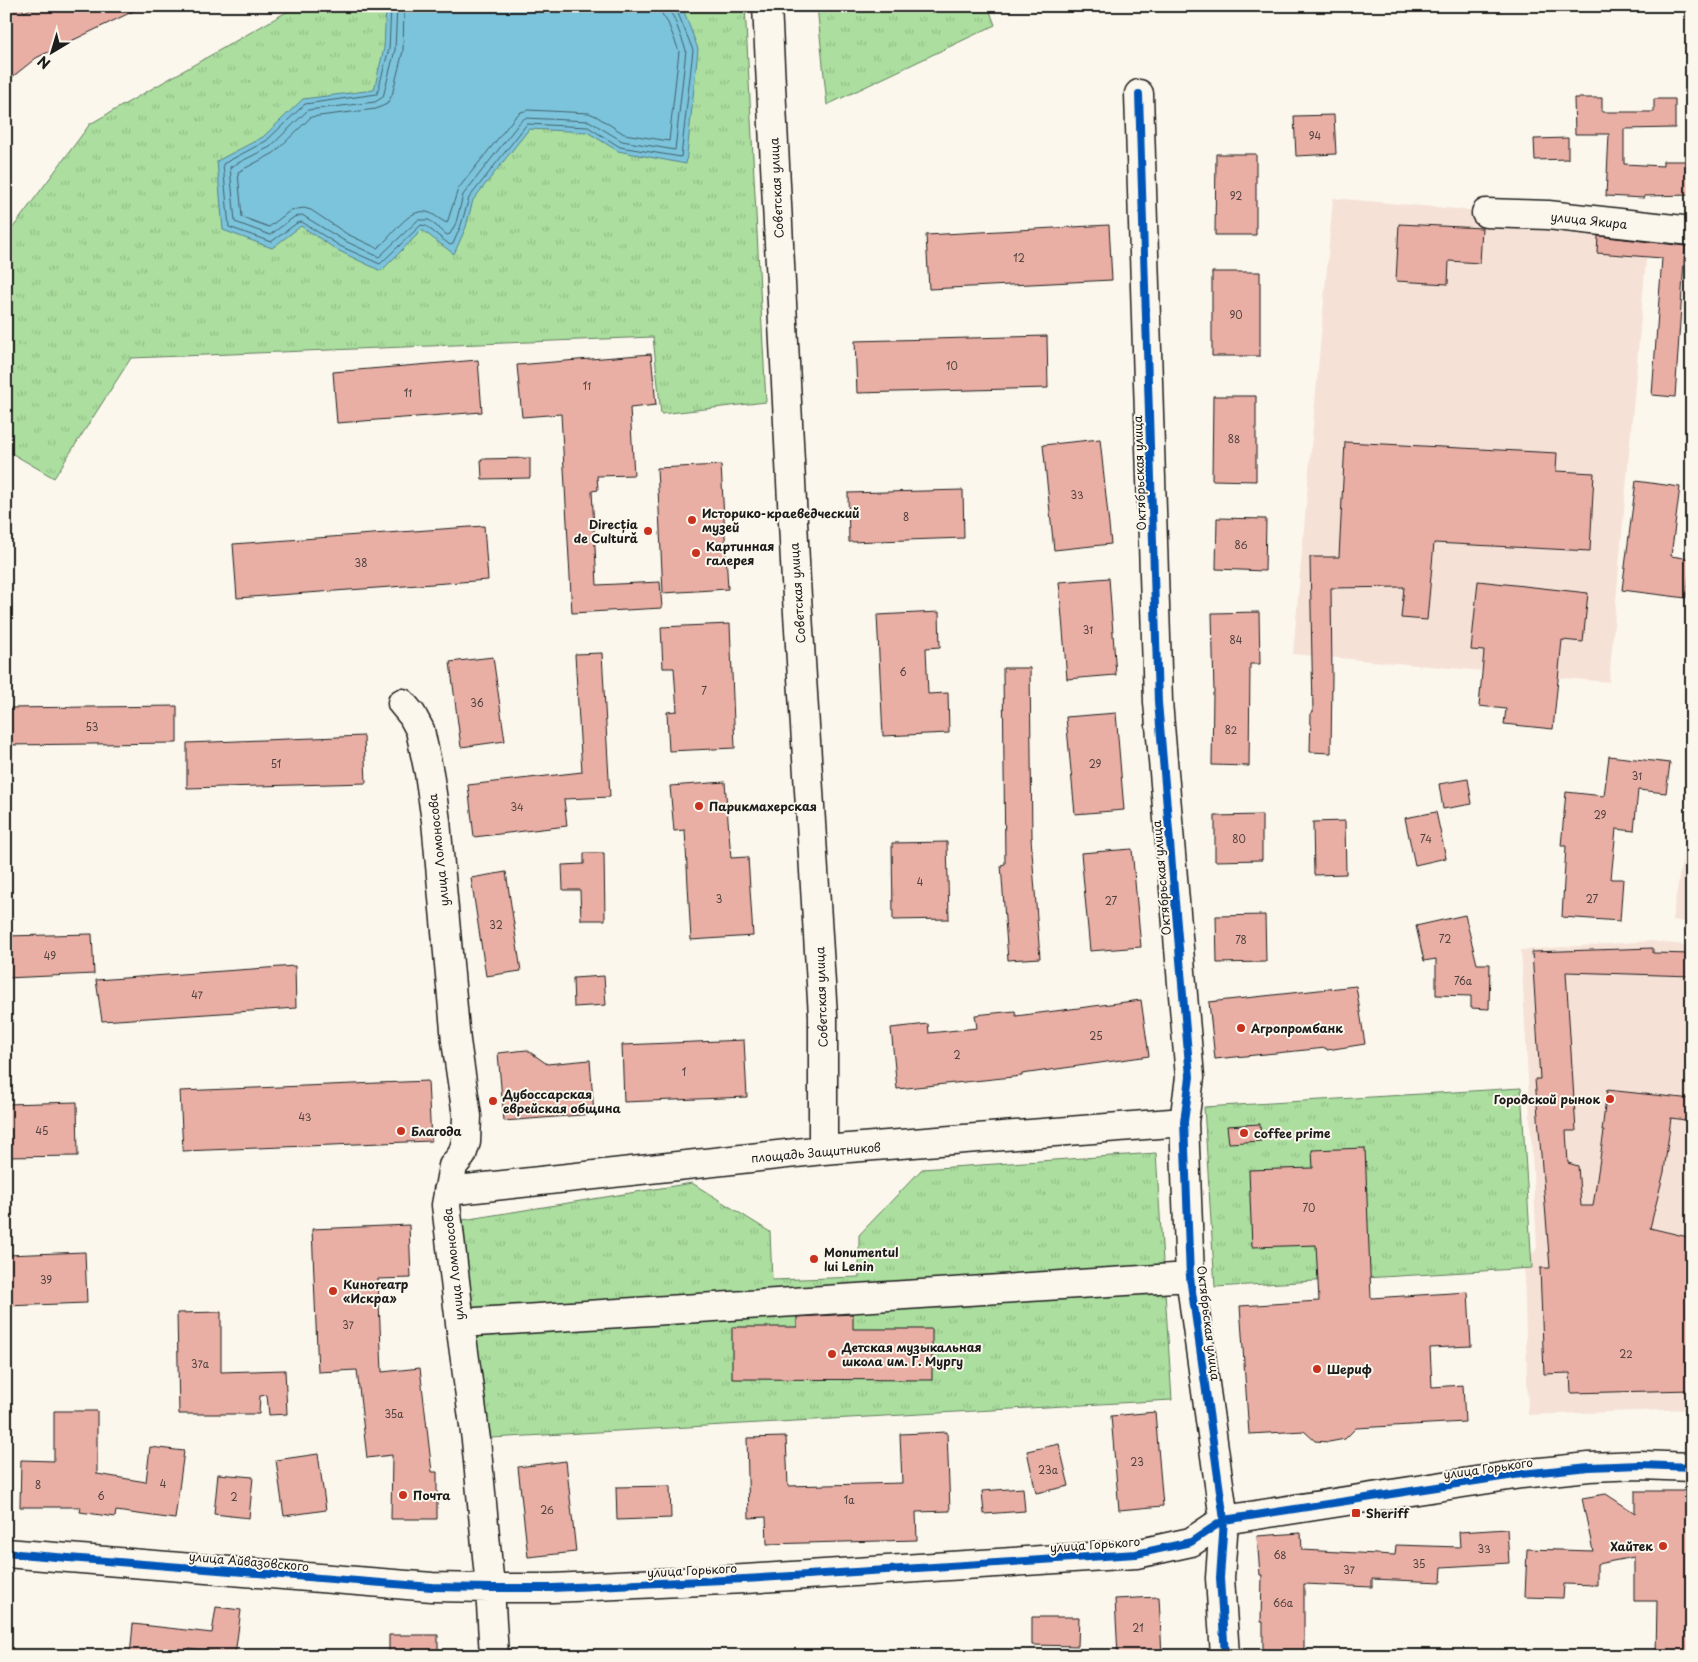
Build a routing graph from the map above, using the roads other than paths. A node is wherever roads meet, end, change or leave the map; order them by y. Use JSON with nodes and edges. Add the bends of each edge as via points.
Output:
{"nodes":[{"id":1,"x":767,"y":6,"type":"edge"},
{"id":2,"x":1138,"y":94,"type":"dead end"},
{"id":3,"x":1486,"y":213,"type":"dead end"},
{"id":4,"x":1692,"y":231,"type":"edge"},
{"id":5,"x":402,"y":703,"type":"dead end"},
{"id":6,"x":1184,"y":1122,"type":"junction"},
{"id":7,"x":823,"y":1150,"type":"junction"},
{"id":8,"x":448,"y":1191,"type":"junction"},
{"id":9,"x":1190,"y":1277,"type":"junction"},
{"id":10,"x":460,"y":1323,"type":"junction"},
{"id":11,"x":1692,"y":1467,"type":"edge"},
{"id":12,"x":1224,"y":1520,"type":"junction"},
{"id":13,"x":6,"y":1553,"type":"edge"},
{"id":14,"x":490,"y":1588,"type":"junction"},
{"id":15,"x":494,"y":1656,"type":"edge"},
{"id":16,"x":1225,"y":1656,"type":"edge"}],
"edges":[{"from":1,"to":7,"type":"street","name":"Советская улица","via":[[796,581],[822,997]]},
{"from":2,"to":6,"type":"street","name":"Октябрьская улица","via":[[1158,702],[1190,1077]]},
{"from":3,"to":4,"type":"street","name":"улица Якира","via":[[1548,215]]},
{"from":5,"to":8,"type":"street","name":"улица Ломоносова","via":[[420,730],[429,773],[456,1041],[468,1116],[466,1142],[462,1155],[453,1166]]},
{"from":6,"to":7,"type":"street","name":"площадь Защитников"},
{"from":6,"to":9,"type":"street","name":"Октябрьская улица"},
{"from":7,"to":8,"type":"street","name":"площадь Защитников"},
{"from":8,"to":10,"type":"street","name":"улица Ломоносова","via":[[447,1222]]},
{"from":9,"to":10,"type":"street"},
{"from":9,"to":12,"type":"street","name":"Октябрьская улица"},
{"from":10,"to":14,"type":"street","name":"улица Ломоносова","via":[[476,1440]]},
{"from":11,"to":12,"type":"street","name":"улица Горького","via":[[1589,1467],[1521,1474]]},
{"from":12,"to":14,"type":"street","name":"улица Горького","via":[[1191,1542],[1136,1554],[745,1579]]},
{"from":12,"to":16,"type":"street","name":"Октябрьская улица","via":[[1220,1578]]},
{"from":13,"to":14,"type":"street","name":"улица Айвазовского","via":[[432,1587]]},
{"from":14,"to":15,"type":"street","name":"улица Ломоносова"}]}
